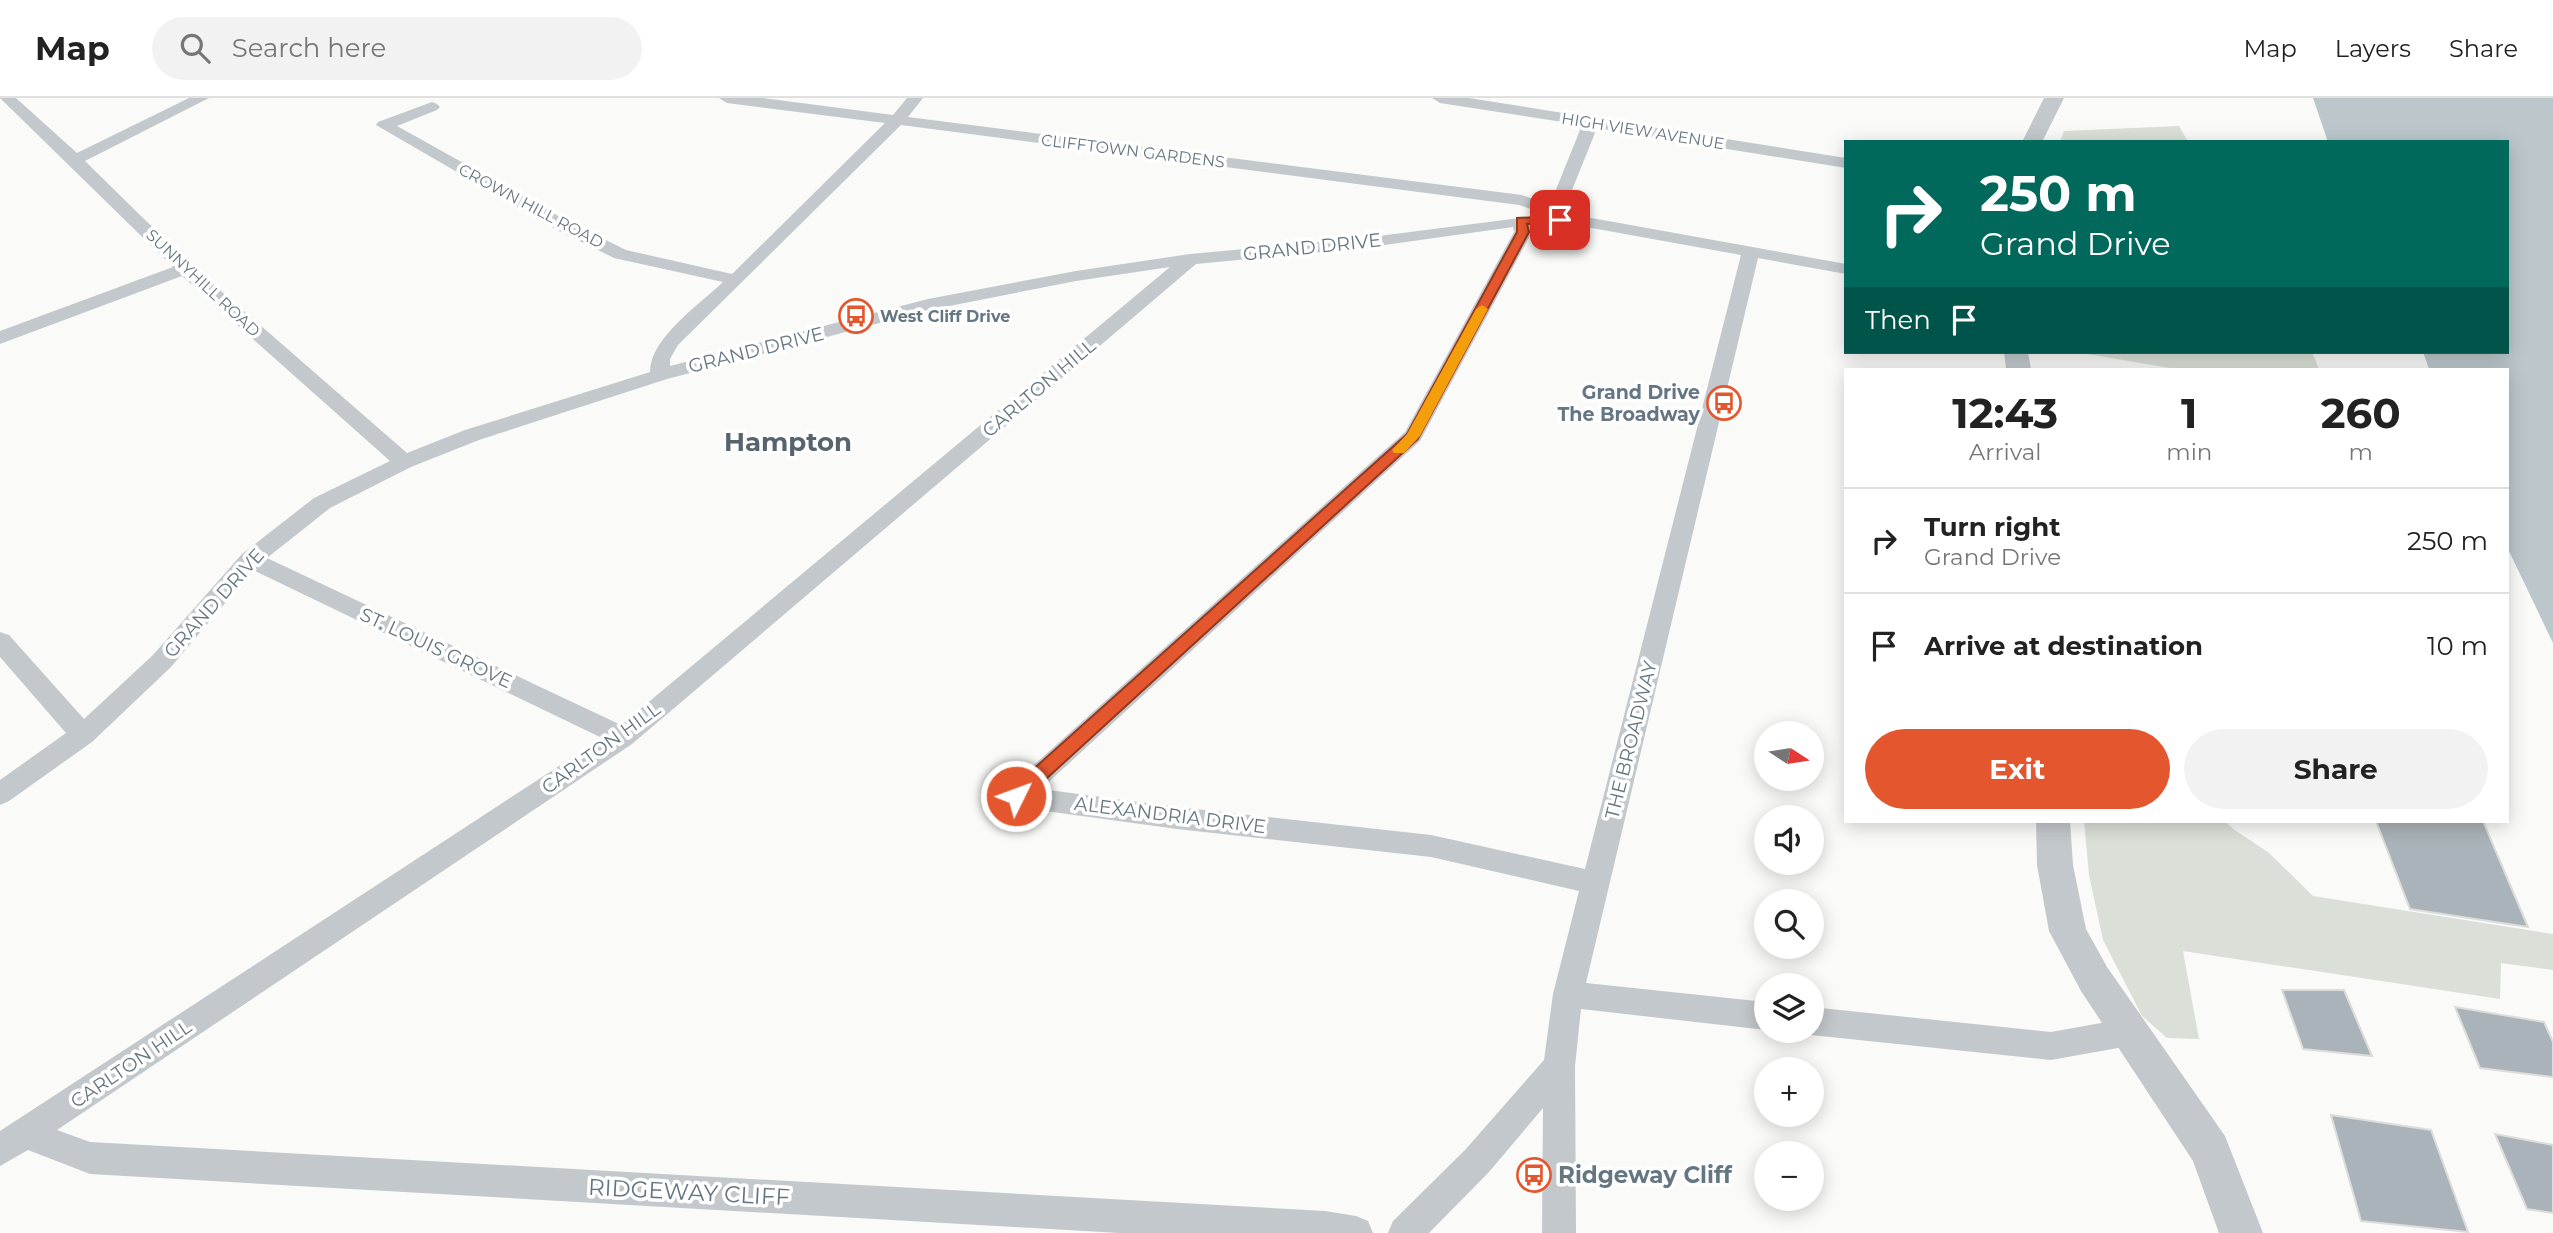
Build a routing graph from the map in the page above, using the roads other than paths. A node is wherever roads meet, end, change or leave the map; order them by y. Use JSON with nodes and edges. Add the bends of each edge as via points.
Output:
{"nodes":[{"id":1,"x":7,"y":98,"type":"edge"},
{"id":2,"x":201,"y":98,"type":"edge"},
{"id":3,"x":727,"y":98,"type":"edge"},
{"id":4,"x":915,"y":98,"type":"edge"},
{"id":5,"x":1440,"y":98,"type":"edge"},
{"id":6,"x":2054,"y":98,"type":"edge"},
{"id":7,"x":432,"y":107,"type":"dead end"},
{"id":8,"x":896,"y":121,"type":"junction"},
{"id":9,"x":1591,"y":123,"type":"junction"},
{"id":10,"x":2033,"y":140,"type":"edge"},
{"id":11,"x":75,"y":160,"type":"junction"},
{"id":12,"x":1844,"y":163,"type":"edge"},
{"id":13,"x":1535,"y":215,"type":"junction"},
{"id":14,"x":1750,"y":253,"type":"junction"},
{"id":15,"x":1191,"y":259,"type":"junction"},
{"id":16,"x":1844,"y":269,"type":"edge"},
{"id":17,"x":186,"y":270,"type":"junction"},
{"id":18,"x":736,"y":280,"type":"junction"},
{"id":19,"x":0,"y":338,"type":"edge"},
{"id":20,"x":660,"y":374,"type":"junction"},
{"id":21,"x":404,"y":462,"type":"junction"},
{"id":22,"x":250,"y":559,"type":"junction"},
{"id":23,"x":0,"y":641,"type":"edge"},
{"id":24,"x":83,"y":736,"type":"junction"},
{"id":25,"x":623,"y":737,"type":"junction"},
{"id":26,"x":0,"y":794,"type":"edge"},
{"id":27,"x":2053,"y":823,"type":"edge"},
{"id":28,"x":1595,"y":883,"type":"junction"},
{"id":29,"x":1568,"y":994,"type":"junction"},
{"id":30,"x":1754,"y":1015,"type":"edge"},
{"id":31,"x":1824,"y":1022,"type":"edge"},
{"id":32,"x":2129,"y":1032,"type":"junction"},
{"id":33,"x":1559,"y":1066,"type":"junction"},
{"id":34,"x":13,"y":1142,"type":"edge"},
{"id":35,"x":1356,"y":1233,"type":"edge"},
{"id":36,"x":1405,"y":1233,"type":"edge"},
{"id":37,"x":1559,"y":1233,"type":"edge"},
{"id":38,"x":2241,"y":1233,"type":"edge"}],
"edges":[{"from":1,"to":11,"type":"street","name":"SUNNYHILL ROAD"},
{"from":2,"to":11,"type":"street"},
{"from":3,"to":8,"type":"street","name":"CLIFFTOWN GARDENS"},
{"from":4,"to":8,"type":"street"},
{"from":5,"to":9,"type":"street","name":"HIGH VIEW AVENUE"},
{"from":6,"to":10,"type":"street"},
{"from":7,"to":18,"type":"street","name":"CROWN HILL ROAD","via":[[384,125],[620,254]]},
{"from":8,"to":13,"type":"street","name":"CLIFFTOWN GARDENS","via":[[1522,200]]},
{"from":8,"to":18,"type":"street"},
{"from":9,"to":12,"type":"street","name":"HIGH VIEW AVENUE"},
{"from":9,"to":13,"type":"street","via":[[1560,201]]},
{"from":11,"to":17,"type":"street","name":"SUNNYHILL ROAD"},
{"from":13,"to":14,"type":"street","name":"GRAND DRIVE"},
{"from":13,"to":15,"type":"street","name":"GRAND DRIVE","via":[[1363,243]]},
{"from":13,"to":28,"type":"street","name":"ALEXANDRIA DRIVE","via":[[1413,436],[1016,796],[1431,846]]},
{"from":14,"to":16,"type":"street","name":"GRAND DRIVE"},
{"from":14,"to":28,"type":"street","name":"THE BROADWAY"},
{"from":15,"to":20,"type":"street","name":"GRAND DRIVE","via":[[928,306]]},
{"from":15,"to":25,"type":"street","name":"CARLTON HILL"},
{"from":17,"to":19,"type":"street"},
{"from":17,"to":21,"type":"street","name":"SUNNYHILL ROAD"},
{"from":18,"to":20,"type":"street","via":[[670,342],[660,359]]},
{"from":20,"to":21,"type":"street","name":"GRAND DRIVE","via":[[488,429]]},
{"from":21,"to":22,"type":"street","name":"GRAND DRIVE","via":[[322,503]]},
{"from":22,"to":24,"type":"street","name":"GRAND DRIVE","via":[[162,661]]},
{"from":22,"to":25,"type":"street","name":"ST. LOUIS GROVE"},
{"from":23,"to":24,"type":"street"},
{"from":24,"to":26,"type":"street","name":"GRAND DRIVE"},
{"from":25,"to":34,"type":"street","name":"CARLTON HILL"},
{"from":27,"to":32,"type":"street","via":[[2055,865],[2068,931]]},
{"from":28,"to":29,"type":"street","name":"THE BROADWAY"},
{"from":29,"to":30,"type":"street"},
{"from":29,"to":33,"type":"street","name":"THE BROADWAY"},
{"from":31,"to":32,"type":"street","via":[[2051,1046]]},
{"from":32,"to":38,"type":"street","via":[[2210,1150]]},
{"from":33,"to":36,"type":"street","via":[[1477,1161]]},
{"from":33,"to":37,"type":"street","name":"THE BROADWAY"},
{"from":34,"to":35,"type":"street","name":"RIDGEWAY CLIFF","via":[[90,1158]]}]}
